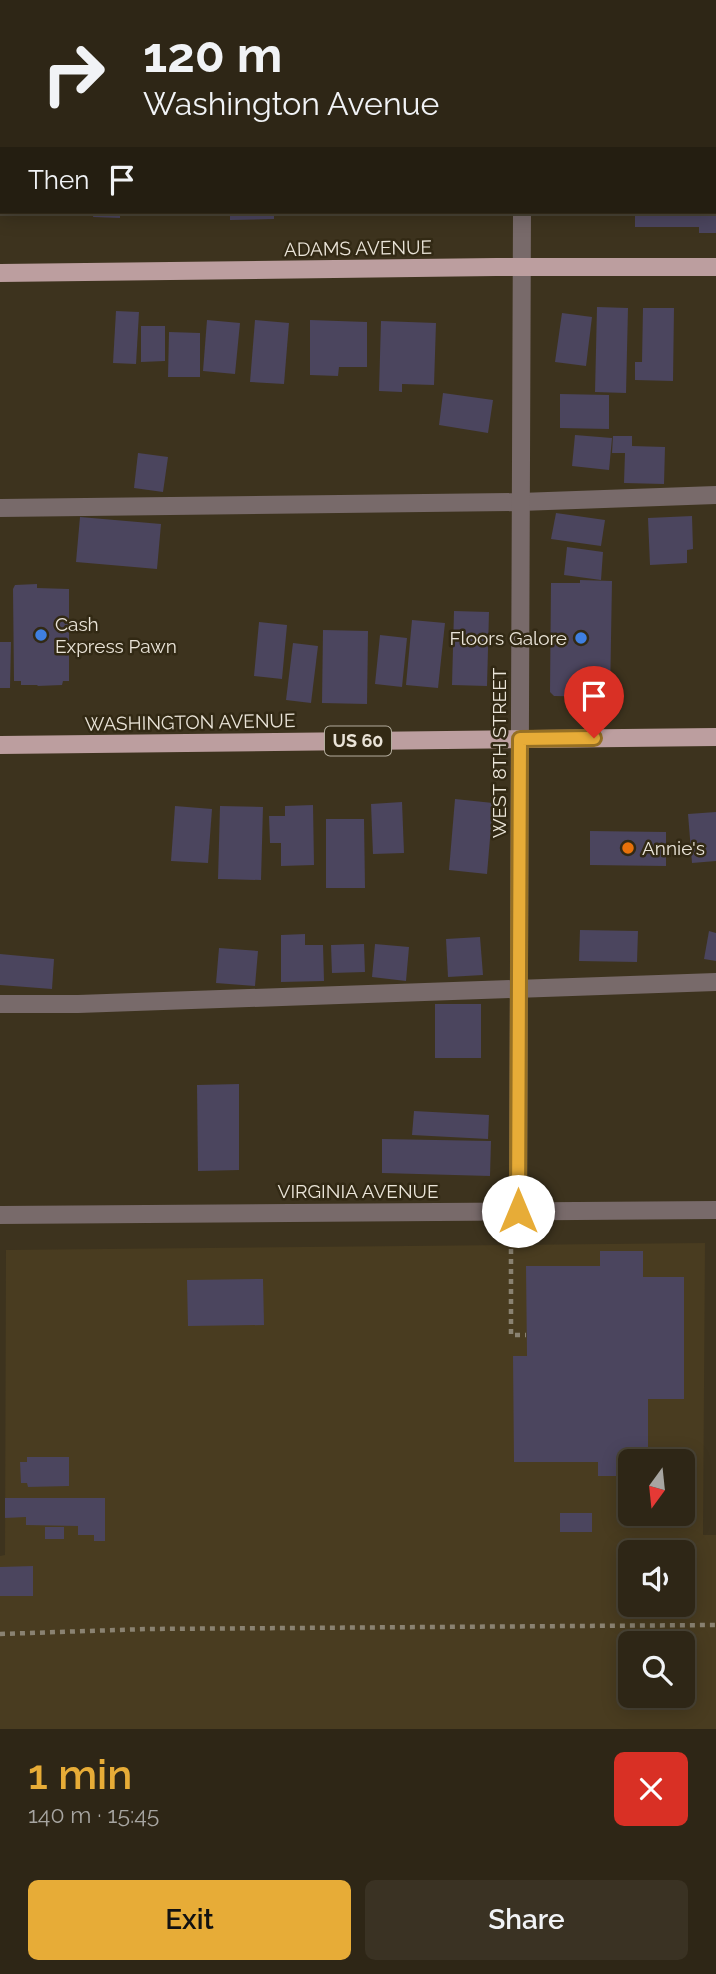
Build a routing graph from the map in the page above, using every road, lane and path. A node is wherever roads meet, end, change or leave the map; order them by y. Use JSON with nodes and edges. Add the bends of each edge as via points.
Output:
{"nodes":[{"id":1,"x":522,"y":214,"type":"edge"},
{"id":2,"x":522,"y":267,"type":"junction"},
{"id":3,"x":716,"y":267,"type":"edge"},
{"id":4,"x":0,"y":273,"type":"edge"},
{"id":5,"x":716,"y":495,"type":"edge"},
{"id":6,"x":520,"y":502,"type":"junction"},
{"id":7,"x":0,"y":508,"type":"edge"},
{"id":8,"x":716,"y":737,"type":"edge"},
{"id":9,"x":520,"y":739,"type":"junction"},
{"id":10,"x":0,"y":745,"type":"edge"},
{"id":11,"x":716,"y":982,"type":"edge"},
{"id":12,"x":519,"y":988,"type":"junction"},
{"id":13,"x":0,"y":1004,"type":"edge"},
{"id":14,"x":716,"y":1210,"type":"edge"},
{"id":15,"x":518,"y":1211,"type":"junction"},
{"id":16,"x":0,"y":1215,"type":"edge"},
{"id":17,"x":511,"y":1239,"type":"dead end"},
{"id":18,"x":526,"y":1335,"type":"dead end"},
{"id":19,"x":716,"y":1625,"type":"edge"},
{"id":20,"x":0,"y":1634,"type":"edge"}],
"edges":[{"from":1,"to":2,"type":"street","name":"WEST 8TH STREET"},
{"from":2,"to":3,"type":"main road","name":"ADAMS AVENUE"},
{"from":2,"to":4,"type":"main road","name":"ADAMS AVENUE"},
{"from":2,"to":6,"type":"street","name":"WEST 8TH STREET"},
{"from":5,"to":6,"type":"street"},
{"from":6,"to":7,"type":"street"},
{"from":6,"to":9,"type":"street","name":"WEST 8TH STREET"},
{"from":8,"to":9,"type":"main road","name":"WASHINGTON AVENUE","number":"US 60"},
{"from":9,"to":10,"type":"main road","name":"WASHINGTON AVENUE","number":"US 60"},
{"from":9,"to":12,"type":"street","name":"WEST 8TH STREET"},
{"from":11,"to":12,"type":"street"},
{"from":12,"to":13,"type":"street"},
{"from":12,"to":15,"type":"street","name":"WEST 8TH STREET"},
{"from":14,"to":15,"type":"street","name":"VIRGINIA AVENUE"},
{"from":15,"to":16,"type":"street","name":"VIRGINIA AVENUE"},
{"from":17,"to":18,"type":"path","via":[[511,1335]]},
{"from":19,"to":20,"type":"path"}]}
